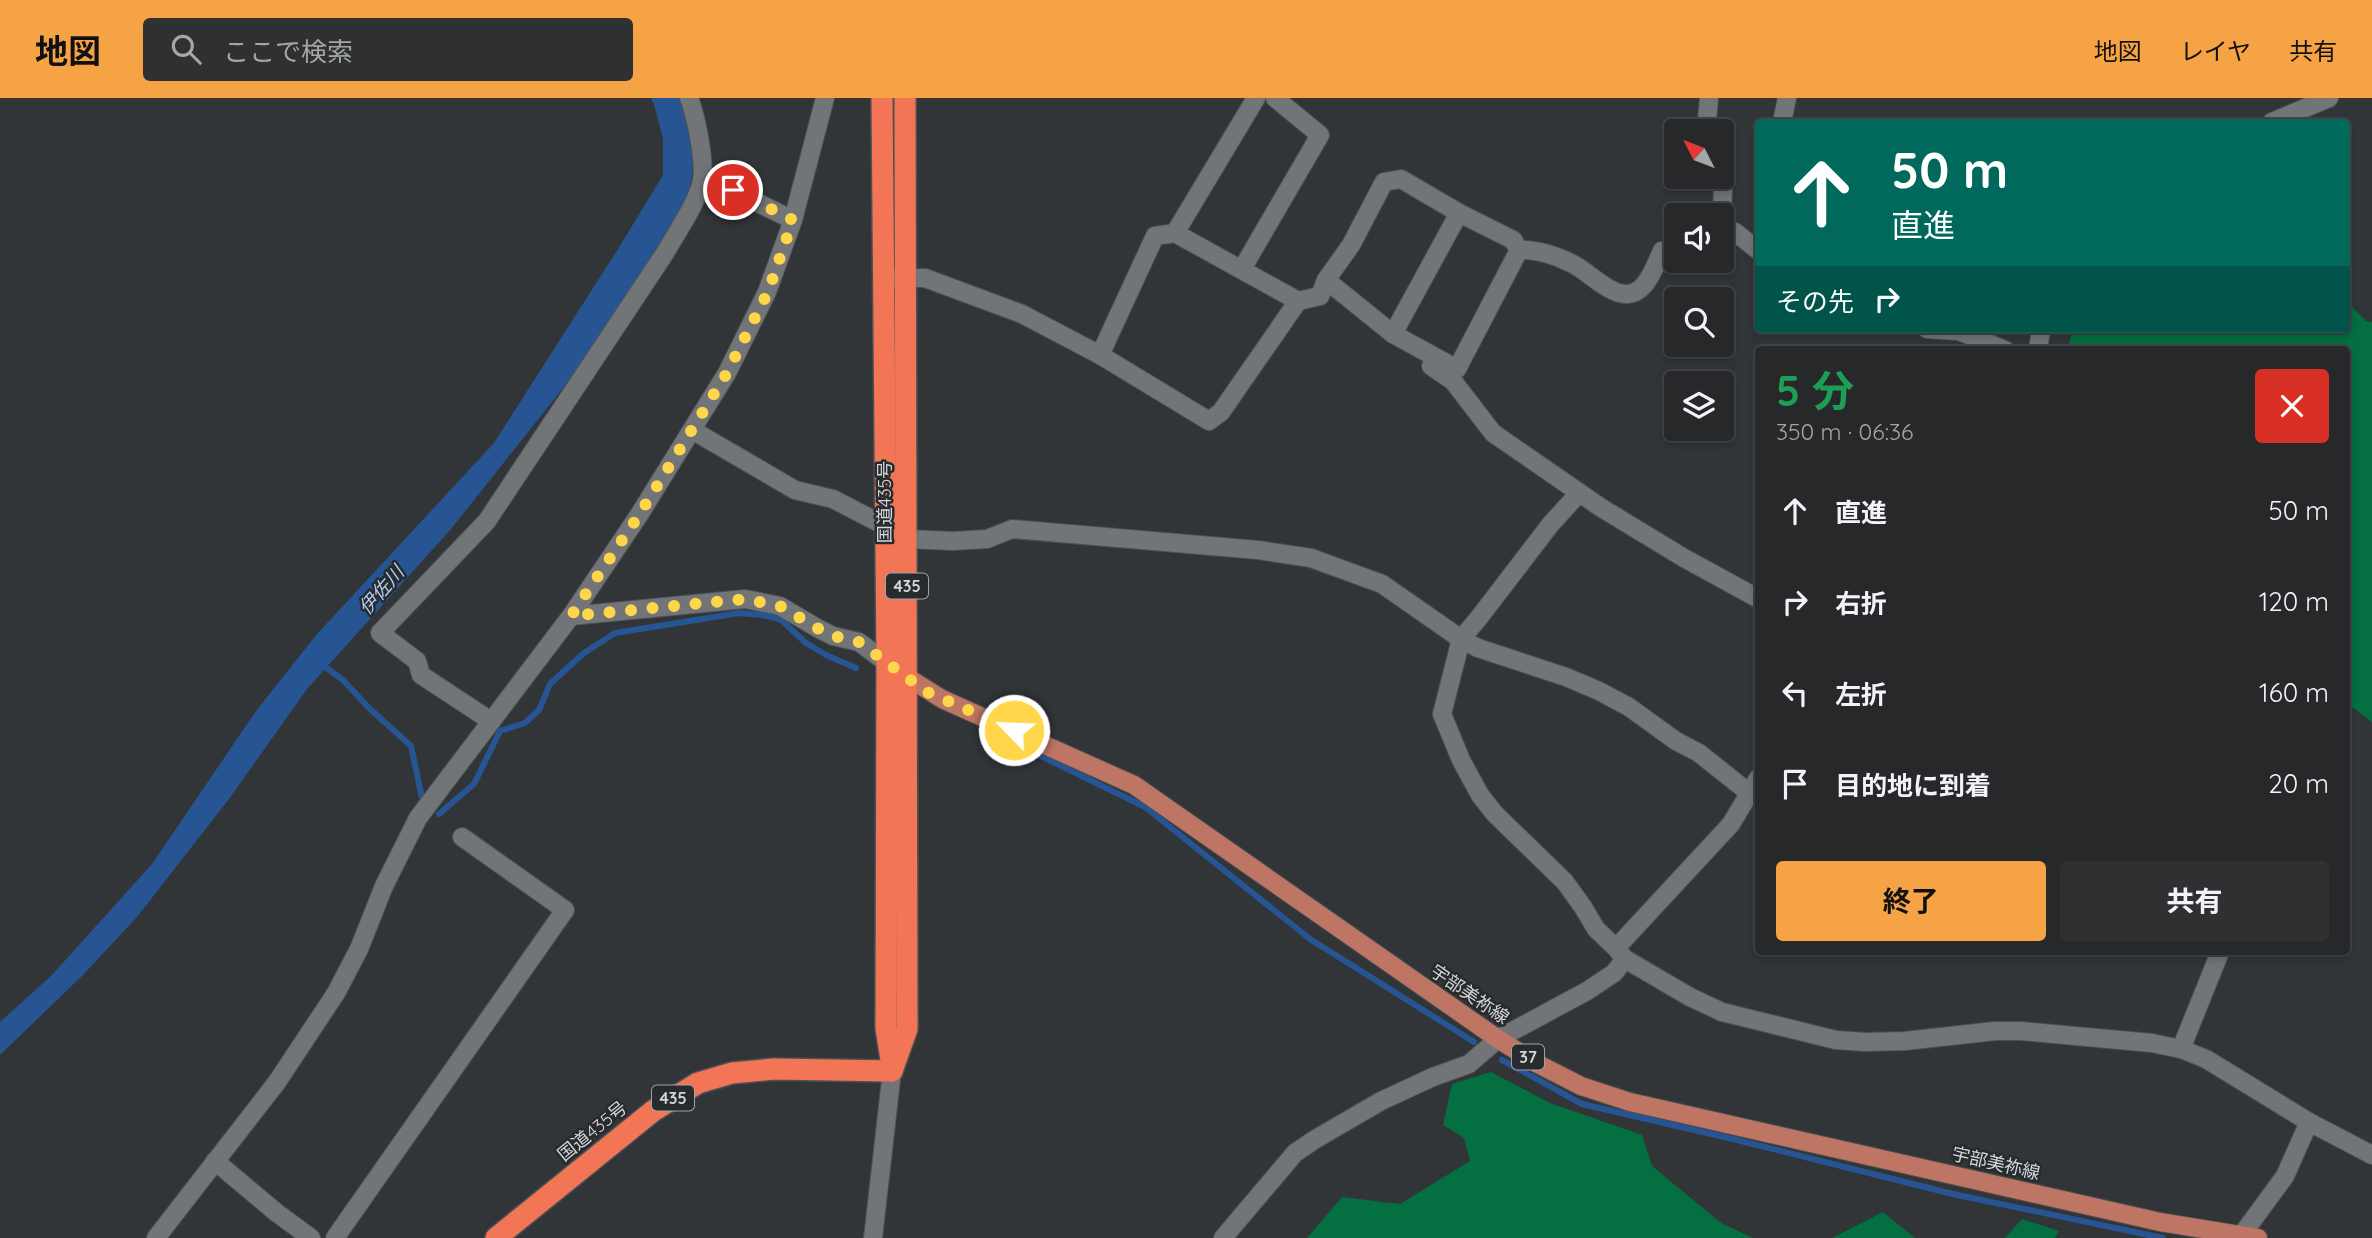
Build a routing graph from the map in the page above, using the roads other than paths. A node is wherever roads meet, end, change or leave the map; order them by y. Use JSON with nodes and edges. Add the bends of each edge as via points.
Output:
{"nodes":[{"id":1,"x":689,"y":98,"type":"edge"},
{"id":2,"x":825,"y":98,"type":"edge"},
{"id":3,"x":882,"y":98,"type":"edge"},
{"id":4,"x":905,"y":98,"type":"edge"},
{"id":5,"x":1256,"y":98,"type":"edge"},
{"id":6,"x":1275,"y":98,"type":"edge"},
{"id":7,"x":1709,"y":98,"type":"edge"},
{"id":8,"x":1787,"y":98,"type":"edge"},
{"id":9,"x":2329,"y":98,"type":"edge"},
{"id":10,"x":1707,"y":119,"type":"edge"},
{"id":11,"x":1783,"y":119,"type":"edge"},
{"id":12,"x":2279,"y":119,"type":"edge"},
{"id":13,"x":702,"y":180,"type":"junction"},
{"id":14,"x":1459,"y":213,"type":"junction"},
{"id":15,"x":793,"y":220,"type":"junction"},
{"id":16,"x":1734,"y":232,"type":"edge"},
{"id":17,"x":1175,"y":233,"type":"junction"},
{"id":18,"x":1755,"y":248,"type":"edge"},
{"id":19,"x":1519,"y":250,"type":"junction"},
{"id":20,"x":1664,"y":251,"type":"edge"},
{"id":21,"x":1242,"y":268,"type":"junction"},
{"id":22,"x":905,"y":277,"type":"junction"},
{"id":23,"x":883,"y":278,"type":"junction"},
{"id":24,"x":1326,"y":280,"type":"junction"},
{"id":25,"x":1298,"y":301,"type":"junction"},
{"id":26,"x":1966,"y":333,"type":"edge"},
{"id":27,"x":1393,"y":334,"type":"junction"},
{"id":28,"x":1996,"y":346,"type":"edge"},
{"id":29,"x":1416,"y":347,"type":"junction"},
{"id":30,"x":1100,"y":355,"type":"junction"},
{"id":31,"x":692,"y":430,"type":"junction"},
{"id":32,"x":1578,"y":493,"type":"junction"},
{"id":33,"x":885,"y":526,"type":"junction"},
{"id":34,"x":907,"y":538,"type":"junction"},
{"id":35,"x":1755,"y":597,"type":"edge"},
{"id":36,"x":571,"y":616,"type":"junction"},
{"id":37,"x":1461,"y":639,"type":"junction"},
{"id":38,"x":887,"y":663,"type":"junction"},
{"id":39,"x":907,"y":678,"type":"junction"},
{"id":40,"x":491,"y":721,"type":"junction"},
{"id":41,"x":1754,"y":785,"type":"edge"},
{"id":42,"x":462,"y":837,"type":"dead end"},
{"id":43,"x":1621,"y":953,"type":"junction"},
{"id":44,"x":2219,"y":955,"type":"edge"},
{"id":45,"x":1498,"y":1039,"type":"junction"},
{"id":46,"x":2181,"y":1049,"type":"junction"},
{"id":47,"x":892,"y":1071,"type":"junction"},
{"id":48,"x":2309,"y":1122,"type":"junction"},
{"id":49,"x":2372,"y":1155,"type":"edge"},
{"id":50,"x":215,"y":1161,"type":"junction"},
{"id":51,"x":2250,"y":1237,"type":"edge"},
{"id":52,"x":156,"y":1238,"type":"edge"},
{"id":53,"x":311,"y":1238,"type":"edge"},
{"id":54,"x":335,"y":1238,"type":"edge"},
{"id":55,"x":496,"y":1238,"type":"edge"},
{"id":56,"x":873,"y":1238,"type":"edge"},
{"id":57,"x":1223,"y":1238,"type":"edge"}],
"edges":[{"from":1,"to":13,"type":"street","via":[[700,145]]},
{"from":2,"to":15,"type":"street"},
{"from":3,"to":23,"type":"highway","name":"国道435号","number":"435"},
{"from":4,"to":22,"type":"highway","name":"国道435号","number":"435"},
{"from":5,"to":17,"type":"street"},
{"from":6,"to":21,"type":"street","via":[[1320,135]]},
{"from":7,"to":10,"type":"street"},
{"from":8,"to":11,"type":"street"},
{"from":9,"to":12,"type":"street"},
{"from":13,"to":15,"type":"street","via":[[713,181]]},
{"from":13,"to":40,"type":"street","via":[[665,253],[487,522],[380,633],[417,661],[421,675]]},
{"from":14,"to":19,"type":"street","via":[[1513,240]]},
{"from":14,"to":24,"type":"street","via":[[1401,179],[1384,182],[1352,245]]},
{"from":14,"to":27,"type":"street"},
{"from":15,"to":31,"type":"street","via":[[768,292]]},
{"from":16,"to":18,"type":"street"},
{"from":17,"to":21,"type":"street"},
{"from":17,"to":30,"type":"street","via":[[1155,236]]},
{"from":19,"to":20,"type":"street","via":[[1570,262],[1624,295],[1645,285]]},
{"from":19,"to":29,"type":"street","via":[[1457,369]]},
{"from":21,"to":25,"type":"street"},
{"from":22,"to":23,"type":"street"},
{"from":22,"to":30,"type":"street","via":[[925,278],[1022,314]]},
{"from":22,"to":34,"type":"highway","name":"国道435号","number":"435"},
{"from":23,"to":33,"type":"highway","name":"国道435号","number":"435"},
{"from":24,"to":25,"type":"street","via":[[1320,296]]},
{"from":24,"to":27,"type":"street"},
{"from":25,"to":30,"type":"street","via":[[1221,412],[1209,421]]},
{"from":26,"to":28,"type":"street"},
{"from":27,"to":29,"type":"street"},
{"from":29,"to":32,"type":"street","via":[[1421,359],[1453,381],[1493,433]]},
{"from":31,"to":33,"type":"street","via":[[795,490],[834,499]]},
{"from":31,"to":36,"type":"street"},
{"from":32,"to":35,"type":"street"},
{"from":32,"to":37,"type":"street"},
{"from":33,"to":38,"type":"highway","name":"国道435号","number":"435"},
{"from":34,"to":37,"type":"street","via":[[987,539],[1012,529],[1311,558],[1382,584]]},
{"from":34,"to":39,"type":"highway","name":"国道435号","number":"435"},
{"from":36,"to":38,"type":"street","via":[[745,599],[780,606],[826,633],[859,642]]},
{"from":36,"to":40,"type":"street"},
{"from":37,"to":41,"type":"street","via":[[1600,691]]},
{"from":37,"to":43,"type":"street","via":[[1442,714],[1461,760],[1494,813],[1565,881],[1596,929]]},
{"from":38,"to":39,"type":"main road","name":"宇部美祢線","number":"37"},
{"from":38,"to":47,"type":"highway","name":"国道435号","number":"435","via":[[886,1028]]},
{"from":39,"to":45,"type":"main road","name":"宇部美祢線","number":"37","via":[[942,699],[1134,785]]},
{"from":39,"to":47,"type":"highway","name":"国道435号","number":"435","via":[[907,1029]]},
{"from":40,"to":50,"type":"street","via":[[418,818],[336,993],[277,1082]]},
{"from":41,"to":43,"type":"street","via":[[1724,832]]},
{"from":42,"to":54,"type":"street","via":[[565,910]]},
{"from":43,"to":45,"type":"street","via":[[1614,973]]},
{"from":43,"to":46,"type":"street","via":[[1721,1012],[1836,1040],[1905,1041],[2021,1031]]},
{"from":44,"to":46,"type":"street"},
{"from":45,"to":51,"type":"main road","name":"宇部美祢線","number":"37","via":[[1581,1086],[1630,1102],[2160,1222]]},
{"from":45,"to":57,"type":"street","via":[[1469,1064],[1381,1101],[1296,1153]]},
{"from":46,"to":48,"type":"street","via":[[2206,1059]]},
{"from":47,"to":55,"type":"highway","name":"国道435号","number":"435","via":[[774,1069],[732,1073],[698,1083],[653,1111]]},
{"from":47,"to":56,"type":"street"},
{"from":48,"to":49,"type":"street"},
{"from":48,"to":51,"type":"street"},
{"from":50,"to":52,"type":"street"},
{"from":50,"to":53,"type":"street"}]}
